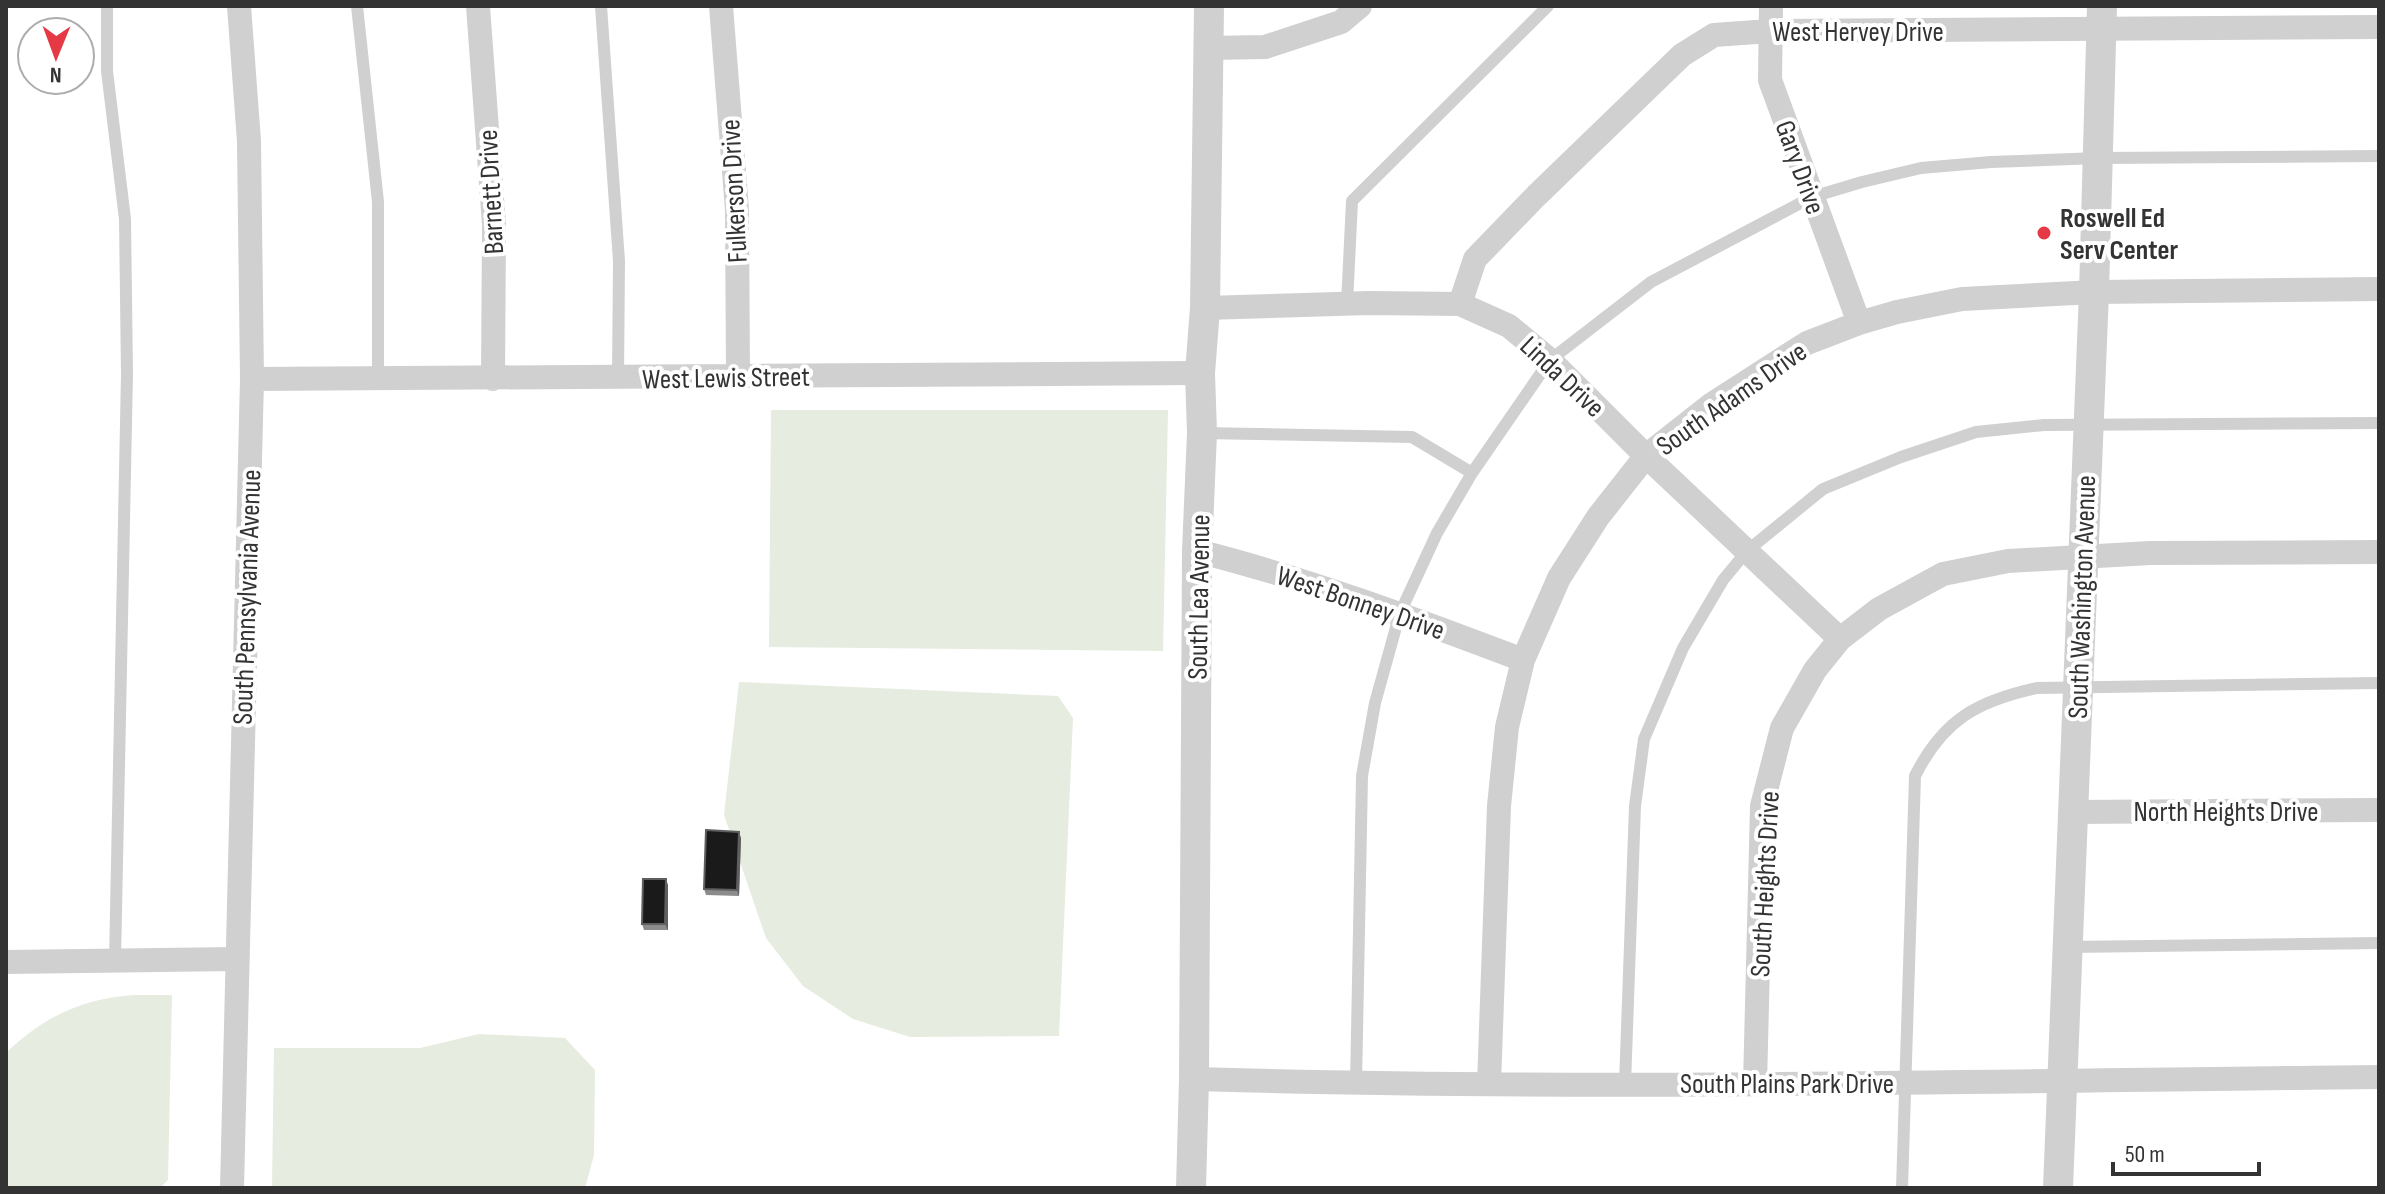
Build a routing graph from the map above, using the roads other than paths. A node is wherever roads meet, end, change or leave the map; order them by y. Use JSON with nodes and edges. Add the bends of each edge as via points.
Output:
{"nodes":[{"id":1,"x":107,"y":6,"type":"edge"},
{"id":2,"x":239,"y":6,"type":"edge"},
{"id":3,"x":357,"y":6,"type":"edge"},
{"id":4,"x":478,"y":6,"type":"edge"},
{"id":5,"x":601,"y":6,"type":"edge"},
{"id":6,"x":721,"y":6,"type":"edge"},
{"id":7,"x":1209,"y":6,"type":"edge"},
{"id":8,"x":1360,"y":6,"type":"edge"},
{"id":9,"x":1548,"y":6,"type":"edge"},
{"id":10,"x":1771,"y":6,"type":"edge"},
{"id":11,"x":2102,"y":18,"type":"edge"},
{"id":12,"x":2379,"y":27,"type":"edge"},
{"id":13,"x":1770,"y":31,"type":"junction"},
{"id":14,"x":1209,"y":48,"type":"junction"},
{"id":15,"x":2379,"y":156,"type":"edge"},
{"id":16,"x":2099,"y":158,"type":"junction"},
{"id":17,"x":1812,"y":197,"type":"junction"},
{"id":18,"x":2379,"y":289,"type":"edge"},
{"id":19,"x":2094,"y":292,"type":"junction"},
{"id":20,"x":1347,"y":304,"type":"junction"},
{"id":21,"x":1460,"y":304,"type":"junction"},
{"id":22,"x":1205,"y":308,"type":"junction"},
{"id":23,"x":1859,"y":323,"type":"junction"},
{"id":24,"x":1550,"y":360,"type":"junction"},
{"id":25,"x":1200,"y":373,"type":"junction"},
{"id":26,"x":738,"y":376,"type":"junction"},
{"id":27,"x":618,"y":378,"type":"junction"},
{"id":28,"x":252,"y":379,"type":"junction"},
{"id":29,"x":493,"y":379,"type":"junction"},
{"id":30,"x":378,"y":380,"type":"junction"},
{"id":31,"x":2379,"y":423,"type":"edge"},
{"id":32,"x":2088,"y":425,"type":"junction"},
{"id":33,"x":1202,"y":433,"type":"junction"},
{"id":34,"x":1646,"y":456,"type":"junction"},
{"id":35,"x":1472,"y":473,"type":"junction"},
{"id":36,"x":1197,"y":551,"type":"junction"},
{"id":37,"x":1747,"y":551,"type":"junction"},
{"id":38,"x":2379,"y":552,"type":"edge"},
{"id":39,"x":2082,"y":555,"type":"junction"},
{"id":40,"x":1400,"y":613,"type":"junction"},
{"id":41,"x":1840,"y":639,"type":"junction"},
{"id":42,"x":1523,"y":660,"type":"junction"},
{"id":43,"x":2379,"y":683,"type":"edge"},
{"id":44,"x":2077,"y":686,"type":"junction"},
{"id":45,"x":2379,"y":810,"type":"edge"},
{"id":46,"x":2073,"y":812,"type":"junction"},
{"id":47,"x":2379,"y":943,"type":"edge"},
{"id":48,"x":2068,"y":947,"type":"junction"},
{"id":49,"x":236,"y":959,"type":"junction"},
{"id":50,"x":115,"y":961,"type":"junction"},
{"id":51,"x":6,"y":962,"type":"edge"},
{"id":52,"x":1194,"y":1079,"type":"junction"},
{"id":53,"x":2377,"y":1079,"type":"edge"},
{"id":54,"x":2063,"y":1080,"type":"junction"},
{"id":55,"x":1906,"y":1082,"type":"junction"},
{"id":56,"x":1356,"y":1084,"type":"junction"},
{"id":57,"x":1489,"y":1084,"type":"junction"},
{"id":58,"x":1625,"y":1084,"type":"junction"},
{"id":59,"x":1755,"y":1084,"type":"junction"},
{"id":60,"x":232,"y":1188,"type":"edge"},
{"id":61,"x":1191,"y":1188,"type":"edge"},
{"id":62,"x":1902,"y":1188,"type":"edge"},
{"id":63,"x":2058,"y":1188,"type":"edge"}],
"edges":[{"from":1,"to":50,"type":"lane","via":[[107,71],[125,219],[127,374]]},
{"from":2,"to":28,"type":"street","name":"South Pennsylvania Avenue","via":[[249,156]]},
{"from":3,"to":30,"type":"lane","via":[[378,202]]},
{"from":4,"to":29,"type":"street","name":"Barnett Drive","via":[[494,225]]},
{"from":5,"to":27,"type":"lane","via":[[619,261]]},
{"from":6,"to":26,"type":"street","name":"Fulkerson Drive","via":[[737,210]]},
{"from":7,"to":14,"type":"street","name":"South Lea Avenue"},
{"from":8,"to":14,"type":"street","via":[[1341,22],[1265,47]]},
{"from":9,"to":20,"type":"lane","via":[[1352,201]]},
{"from":10,"to":13,"type":"street","name":"Gary Drive"},
{"from":11,"to":12,"type":"street","name":"West Hervey Drive"},
{"from":11,"to":13,"type":"street","name":"West Hervey Drive"},
{"from":11,"to":16,"type":"street","name":"South Washington Avenue"},
{"from":13,"to":17,"type":"street","name":"Gary Drive","via":[[1770,80]]},
{"from":13,"to":21,"type":"street","name":"West Hervey Drive","via":[[1714,35],[1682,55],[1475,259]]},
{"from":14,"to":22,"type":"street","name":"South Lea Avenue"},
{"from":15,"to":16,"type":"lane"},
{"from":16,"to":17,"type":"lane","via":[[1921,168]]},
{"from":16,"to":19,"type":"street","name":"South Washington Avenue"},
{"from":17,"to":23,"type":"street","name":"Gary Drive"},
{"from":17,"to":24,"type":"lane","via":[[1651,282]]},
{"from":18,"to":19,"type":"street","name":"South Adams Drive"},
{"from":19,"to":23,"type":"street","name":"South Adams Drive","via":[[1962,299]]},
{"from":19,"to":32,"type":"street","name":"South Washington Avenue"},
{"from":20,"to":21,"type":"street","name":"Linda Drive"},
{"from":20,"to":22,"type":"street","name":"Linda Drive"},
{"from":21,"to":24,"type":"street","name":"Linda Drive","via":[[1509,326]]},
{"from":22,"to":25,"type":"street","name":"South Lea Avenue"},
{"from":23,"to":34,"type":"street","name":"South Adams Drive","via":[[1807,343],[1712,404]]},
{"from":24,"to":34,"type":"street","name":"Linda Drive"},
{"from":24,"to":35,"type":"lane"},
{"from":25,"to":26,"type":"street","name":"West Lewis Street"},
{"from":25,"to":33,"type":"street","name":"South Lea Avenue"},
{"from":26,"to":27,"type":"street","name":"West Lewis Street"},
{"from":27,"to":29,"type":"street","name":"West Lewis Street"},
{"from":28,"to":30,"type":"street","name":"West Lewis Street"},
{"from":28,"to":49,"type":"street","name":"South Pennsylvania Avenue"},
{"from":29,"to":30,"type":"street","name":"West Lewis Street"},
{"from":31,"to":32,"type":"lane"},
{"from":32,"to":37,"type":"lane","via":[[1976,432],[1901,457],[1823,489]]},
{"from":32,"to":39,"type":"street","name":"South Washington Avenue"},
{"from":33,"to":35,"type":"lane","via":[[1412,437]]},
{"from":33,"to":36,"type":"street","name":"South Lea Avenue"},
{"from":34,"to":37,"type":"street","name":"Linda Drive"},
{"from":34,"to":42,"type":"street","name":"South Adams Drive","via":[[1559,578]]},
{"from":35,"to":40,"type":"lane"},
{"from":36,"to":40,"type":"street","name":"West Bonney Drive","via":[[1274,570]]},
{"from":36,"to":52,"type":"street","name":"South Lea Avenue"},
{"from":37,"to":41,"type":"street","name":"Linda Drive"},
{"from":37,"to":58,"type":"lane","via":[[1723,580],[1683,648],[1644,739],[1635,806]]},
{"from":38,"to":39,"type":"street","name":"South Heights Drive"},
{"from":39,"to":41,"type":"street","name":"South Heights Drive","via":[[2008,561],[1943,574],[1879,609]]},
{"from":39,"to":44,"type":"street","name":"South Washington Avenue"},
{"from":40,"to":42,"type":"street","name":"West Bonney Drive"},
{"from":40,"to":56,"type":"lane","via":[[1362,776]]},
{"from":41,"to":59,"type":"street","name":"South Heights Drive","via":[[1815,670],[1782,728],[1762,806]]},
{"from":42,"to":57,"type":"street","name":"South Adams Drive","via":[[1507,727],[1499,806]]},
{"from":43,"to":44,"type":"lane"},
{"from":44,"to":46,"type":"street","name":"South Washington Avenue"},
{"from":44,"to":55,"type":"lane","via":[[2016,692],[1974,709],[1945,729],[1915,776]]},
{"from":45,"to":46,"type":"street","name":"North Heights Drive"},
{"from":46,"to":48,"type":"street","name":"South Washington Avenue"},
{"from":47,"to":48,"type":"lane"},
{"from":48,"to":54,"type":"street","name":"South Washington Avenue"},
{"from":49,"to":50,"type":"street"},
{"from":49,"to":60,"type":"street","name":"South Pennsylvania Avenue"},
{"from":50,"to":51,"type":"street"},
{"from":52,"to":56,"type":"street","name":"South Plains Park Drive"},
{"from":52,"to":61,"type":"street","name":"South Lea Avenue"},
{"from":53,"to":54,"type":"street","name":"South Plains Park Drive"},
{"from":54,"to":55,"type":"street","name":"South Plains Park Drive"},
{"from":54,"to":63,"type":"street","name":"South Washington Avenue"},
{"from":55,"to":59,"type":"street","name":"South Plains Park Drive"},
{"from":55,"to":62,"type":"lane"},
{"from":56,"to":57,"type":"street","name":"South Plains Park Drive"},
{"from":57,"to":58,"type":"street","name":"South Plains Park Drive"},
{"from":58,"to":59,"type":"street","name":"South Plains Park Drive"}]}
